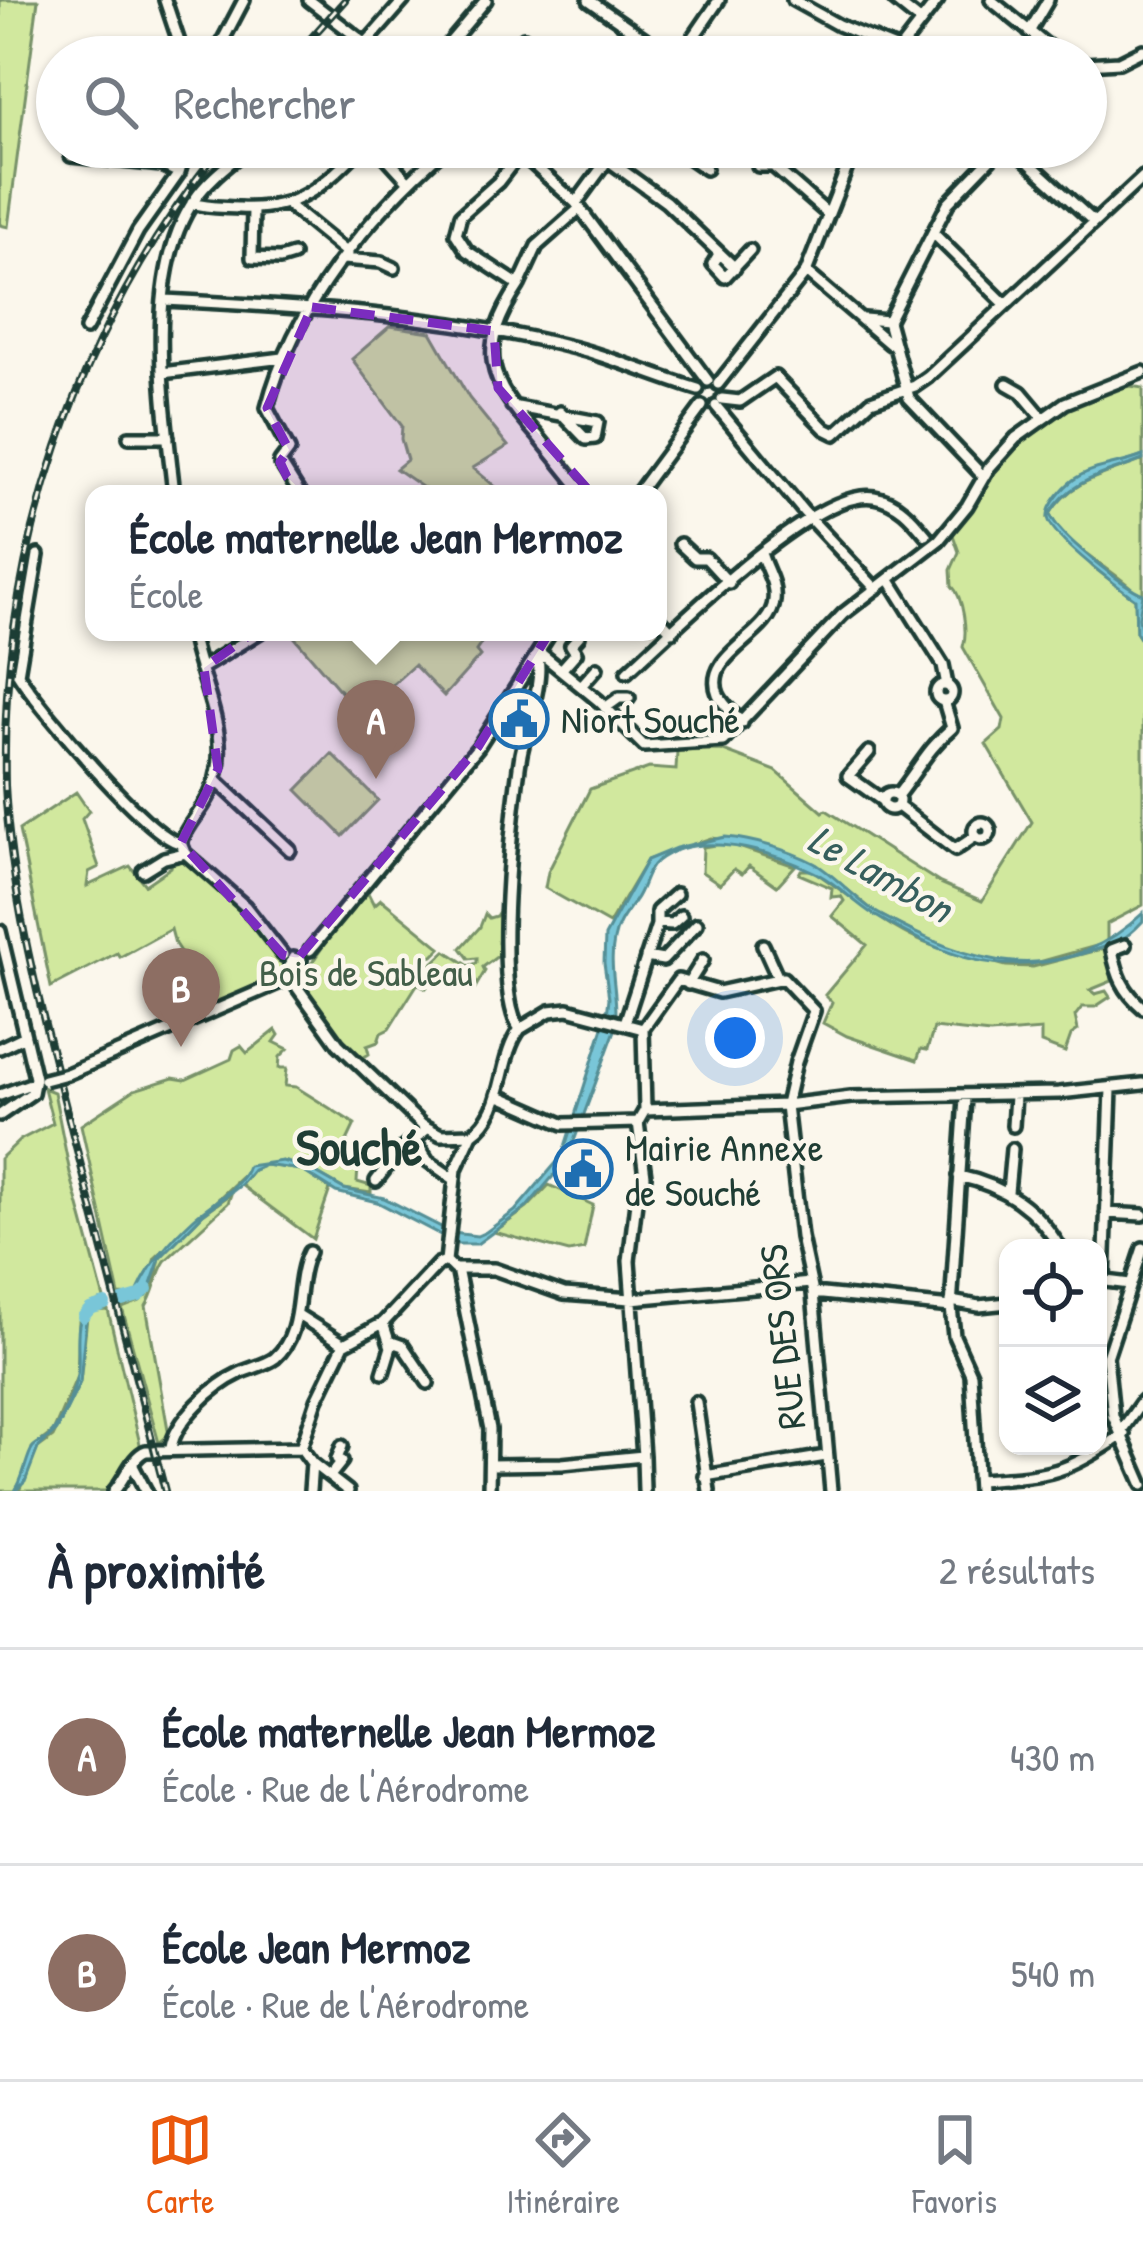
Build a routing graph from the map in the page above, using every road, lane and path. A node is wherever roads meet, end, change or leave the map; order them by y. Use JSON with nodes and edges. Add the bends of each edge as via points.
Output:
{"nodes":[{"id":1,"x":164,"y":0,"type":"edge"},
{"id":2,"x":244,"y":0,"type":"edge"},
{"id":3,"x":309,"y":0,"type":"edge"},
{"id":4,"x":404,"y":0,"type":"edge"},
{"id":5,"x":486,"y":0,"type":"edge"},
{"id":6,"x":589,"y":0,"type":"edge"},
{"id":7,"x":719,"y":0,"type":"edge"},
{"id":8,"x":793,"y":0,"type":"edge"},
{"id":9,"x":894,"y":0,"type":"edge"},
{"id":10,"x":938,"y":0,"type":"edge"},
{"id":11,"x":991,"y":0,"type":"edge"},
{"id":12,"x":1048,"y":0,"type":"edge"},
{"id":13,"x":917,"y":26,"type":"junction"},
{"id":14,"x":1029,"y":32,"type":"junction"},
{"id":15,"x":177,"y":36,"type":"edge"},
{"id":16,"x":225,"y":36,"type":"edge"},
{"id":17,"x":356,"y":36,"type":"edge"},
{"id":18,"x":374,"y":36,"type":"edge"},
{"id":19,"x":456,"y":36,"type":"edge"},
{"id":20,"x":643,"y":36,"type":"edge"},
{"id":21,"x":691,"y":36,"type":"edge"},
{"id":22,"x":868,"y":36,"type":"edge"},
{"id":23,"x":910,"y":36,"type":"edge"},
{"id":24,"x":917,"y":36,"type":"edge"},
{"id":25,"x":1034,"y":36,"type":"edge"},
{"id":26,"x":1143,"y":50,"type":"edge"},
{"id":27,"x":1107,"y":63,"type":"edge"},
{"id":28,"x":168,"y":168,"type":"edge"},
{"id":29,"x":181,"y":168,"type":"edge"},
{"id":30,"x":226,"y":168,"type":"edge"},
{"id":31,"x":339,"y":168,"type":"edge"},
{"id":32,"x":396,"y":168,"type":"edge"},
{"id":33,"x":423,"y":168,"type":"edge"},
{"id":34,"x":506,"y":168,"type":"edge"},
{"id":35,"x":537,"y":168,"type":"edge"},
{"id":36,"x":603,"y":168,"type":"edge"},
{"id":37,"x":619,"y":168,"type":"edge"},
{"id":38,"x":775,"y":168,"type":"edge"},
{"id":39,"x":847,"y":168,"type":"edge"},
{"id":40,"x":980,"y":168,"type":"edge"},
{"id":41,"x":1035,"y":168,"type":"edge"},
{"id":42,"x":179,"y":173,"type":"junction"},
{"id":43,"x":1143,"y":177,"type":"edge"},
{"id":44,"x":408,"y":181,"type":"junction"},
{"id":45,"x":192,"y":203,"type":"junction"},
{"id":46,"x":288,"y":205,"type":"junction"},
{"id":47,"x":578,"y":205,"type":"junction"},
{"id":48,"x":254,"y":209,"type":"junction"},
{"id":49,"x":828,"y":214,"type":"junction"},
{"id":50,"x":1093,"y":221,"type":"junction"},
{"id":51,"x":933,"y":233,"type":"junction"},
{"id":52,"x":750,"y":250,"type":"dead end"},
{"id":53,"x":293,"y":255,"type":"dead end"},
{"id":54,"x":345,"y":257,"type":"junction"},
{"id":55,"x":394,"y":268,"type":"dead end"},
{"id":56,"x":806,"y":272,"type":"junction"},
{"id":57,"x":519,"y":286,"type":"junction"},
{"id":58,"x":165,"y":300,"type":"junction"},
{"id":59,"x":1005,"y":304,"type":"junction"},
{"id":60,"x":312,"y":307,"type":"junction"},
{"id":61,"x":864,"y":319,"type":"junction"},
{"id":62,"x":888,"y":321,"type":"junction"},
{"id":63,"x":86,"y":329,"type":"dead end"},
{"id":64,"x":494,"y":332,"type":"junction"},
{"id":65,"x":894,"y":348,"type":"junction"},
{"id":66,"x":283,"y":358,"type":"junction"},
{"id":67,"x":1143,"y":372,"type":"edge"},
{"id":68,"x":162,"y":373,"type":"junction"},
{"id":69,"x":713,"y":382,"type":"junction"},
{"id":70,"x":1007,"y":384,"type":"dead end"},
{"id":71,"x":905,"y":388,"type":"junction"},
{"id":72,"x":698,"y":389,"type":"junction"},
{"id":73,"x":719,"y":402,"type":"junction"},
{"id":74,"x":512,"y":406,"type":"junction"},
{"id":75,"x":703,"y":406,"type":"junction"},
{"id":76,"x":560,"y":412,"type":"dead end"},
{"id":77,"x":1042,"y":417,"type":"junction"},
{"id":78,"x":128,"y":437,"type":"dead end"},
{"id":79,"x":168,"y":437,"type":"junction"},
{"id":80,"x":983,"y":477,"type":"junction"},
{"id":81,"x":173,"y":485,"type":"edge"},
{"id":82,"x":294,"y":485,"type":"edge"},
{"id":83,"x":578,"y":485,"type":"edge"},
{"id":84,"x":645,"y":485,"type":"edge"},
{"id":85,"x":810,"y":516,"type":"junction"},
{"id":86,"x":944,"y":534,"type":"junction"},
{"id":87,"x":926,"y":535,"type":"junction"},
{"id":88,"x":680,"y":544,"type":"dead end"},
{"id":89,"x":920,"y":554,"type":"junction"},
{"id":90,"x":38,"y":555,"type":"dead end"},
{"id":91,"x":762,"y":556,"type":"junction"},
{"id":92,"x":889,"y":579,"type":"junction"},
{"id":93,"x":728,"y":583,"type":"junction"},
{"id":94,"x":876,"y":589,"type":"junction"},
{"id":95,"x":667,"y":627,"type":"edge"},
{"id":96,"x":672,"y":632,"type":"junction"},
{"id":97,"x":667,"y":637,"type":"edge"},
{"id":98,"x":193,"y":641,"type":"edge"},
{"id":99,"x":245,"y":641,"type":"edge"},
{"id":100,"x":545,"y":641,"type":"edge"},
{"id":101,"x":575,"y":641,"type":"edge"},
{"id":102,"x":662,"y":641,"type":"edge"},
{"id":103,"x":538,"y":653,"type":"junction"},
{"id":104,"x":597,"y":668,"type":"dead end"},
{"id":105,"x":200,"y":669,"type":"junction"},
{"id":106,"x":528,"y":670,"type":"junction"},
{"id":107,"x":561,"y":670,"type":"junction"},
{"id":108,"x":628,"y":672,"type":"dead end"},
{"id":109,"x":536,"y":686,"type":"junction"},
{"id":110,"x":581,"y":686,"type":"junction"},
{"id":111,"x":629,"y":698,"type":"dead end"},
{"id":112,"x":605,"y":708,"type":"junction"},
{"id":113,"x":742,"y":723,"type":"junction"},
{"id":114,"x":869,"y":752,"type":"dead end"},
{"id":115,"x":216,"y":781,"type":"junction"},
{"id":116,"x":897,"y":801,"type":"junction"},
{"id":117,"x":976,"y":836,"type":"dead end"},
{"id":118,"x":183,"y":848,"type":"junction"},
{"id":119,"x":290,"y":850,"type":"dead end"},
{"id":120,"x":143,"y":871,"type":"dead end"},
{"id":121,"x":676,"y":894,"type":"dead end"},
{"id":122,"x":681,"y":916,"type":"dead end"},
{"id":123,"x":657,"y":923,"type":"junction"},
{"id":124,"x":697,"y":924,"type":"dead end"},
{"id":125,"x":0,"y":932,"type":"edge"},
{"id":126,"x":764,"y":945,"type":"dead end"},
{"id":127,"x":1125,"y":945,"type":"dead end"},
{"id":128,"x":646,"y":957,"type":"junction"},
{"id":129,"x":703,"y":960,"type":"dead end"},
{"id":130,"x":293,"y":963,"type":"junction"},
{"id":131,"x":778,"y":978,"type":"junction"},
{"id":132,"x":688,"y":983,"type":"junction"},
{"id":133,"x":1143,"y":1008,"type":"edge"},
{"id":134,"x":621,"y":1023,"type":"junction"},
{"id":135,"x":643,"y":1029,"type":"junction"},
{"id":136,"x":520,"y":1030,"type":"junction"},
{"id":137,"x":26,"y":1036,"type":"junction"},
{"id":138,"x":0,"y":1048,"type":"edge"},
{"id":139,"x":39,"y":1081,"type":"junction"},
{"id":140,"x":1143,"y":1084,"type":"edge"},
{"id":141,"x":1111,"y":1089,"type":"junction"},
{"id":142,"x":0,"y":1095,"type":"edge"},
{"id":143,"x":497,"y":1095,"type":"junction"},
{"id":144,"x":1015,"y":1096,"type":"junction"},
{"id":145,"x":964,"y":1098,"type":"junction"},
{"id":146,"x":786,"y":1105,"type":"junction"},
{"id":147,"x":645,"y":1110,"type":"junction"},
{"id":148,"x":0,"y":1115,"type":"edge"},
{"id":149,"x":638,"y":1121,"type":"junction"},
{"id":150,"x":1013,"y":1126,"type":"dead end"},
{"id":151,"x":427,"y":1130,"type":"junction"},
{"id":152,"x":472,"y":1134,"type":"junction"},
{"id":153,"x":415,"y":1140,"type":"junction"},
{"id":154,"x":1012,"y":1149,"type":"dead end"},
{"id":155,"x":959,"y":1176,"type":"junction"},
{"id":156,"x":454,"y":1179,"type":"junction"},
{"id":157,"x":376,"y":1180,"type":"dead end"},
{"id":158,"x":1008,"y":1192,"type":"junction"},
{"id":159,"x":1106,"y":1213,"type":"junction"},
{"id":160,"x":1143,"y":1215,"type":"edge"},
{"id":161,"x":1054,"y":1239,"type":"edge"},
{"id":162,"x":1104,"y":1239,"type":"edge"},
{"id":163,"x":1143,"y":1248,"type":"edge"},
{"id":164,"x":309,"y":1252,"type":"dead end"},
{"id":165,"x":446,"y":1261,"type":"junction"},
{"id":166,"x":458,"y":1269,"type":"junction"},
{"id":167,"x":1107,"y":1281,"type":"edge"},
{"id":168,"x":1130,"y":1284,"type":"junction"},
{"id":169,"x":812,"y":1288,"type":"junction"},
{"id":170,"x":631,"y":1299,"type":"junction"},
{"id":171,"x":951,"y":1304,"type":"junction"},
{"id":172,"x":999,"y":1304,"type":"edge"},
{"id":173,"x":298,"y":1315,"type":"junction"},
{"id":174,"x":383,"y":1323,"type":"junction"},
{"id":175,"x":389,"y":1341,"type":"junction"},
{"id":176,"x":344,"y":1344,"type":"junction"},
{"id":177,"x":1107,"y":1359,"type":"edge"},
{"id":178,"x":382,"y":1373,"type":"dead end"},
{"id":179,"x":428,"y":1383,"type":"dead end"},
{"id":180,"x":1107,"y":1397,"type":"edge"},
{"id":181,"x":1143,"y":1400,"type":"edge"},
{"id":182,"x":699,"y":1408,"type":"dead end"},
{"id":183,"x":1122,"y":1433,"type":"junction"},
{"id":184,"x":342,"y":1446,"type":"dead end"},
{"id":185,"x":171,"y":1448,"type":"junction"},
{"id":186,"x":301,"y":1448,"type":"junction"},
{"id":187,"x":643,"y":1456,"type":"junction"},
{"id":188,"x":826,"y":1456,"type":"junction"},
{"id":189,"x":312,"y":1462,"type":"junction"},
{"id":190,"x":491,"y":1465,"type":"junction"},
{"id":191,"x":134,"y":1466,"type":"junction"},
{"id":192,"x":330,"y":1476,"type":"junction"},
{"id":193,"x":705,"y":1476,"type":"junction"},
{"id":194,"x":978,"y":1485,"type":"edge"},
{"id":195,"x":1143,"y":1485,"type":"edge"},
{"id":196,"x":114,"y":1491,"type":"edge"},
{"id":197,"x":146,"y":1491,"type":"edge"},
{"id":198,"x":310,"y":1491,"type":"edge"},
{"id":199,"x":348,"y":1491,"type":"edge"},
{"id":200,"x":489,"y":1491,"type":"edge"},
{"id":201,"x":644,"y":1491,"type":"edge"},
{"id":202,"x":710,"y":1491,"type":"edge"},
{"id":203,"x":831,"y":1491,"type":"edge"}],
"edges":[{"from":1,"to":15,"type":"street"},
{"from":2,"to":16,"type":"street"},
{"from":3,"to":17,"type":"street"},
{"from":4,"to":18,"type":"street"},
{"from":5,"to":19,"type":"street"},
{"from":6,"to":20,"type":"street"},
{"from":7,"to":21,"type":"street"},
{"from":8,"to":22,"type":"street"},
{"from":9,"to":13,"type":"street"},
{"from":10,"to":13,"type":"street"},
{"from":11,"to":14,"type":"street"},
{"from":12,"to":14,"type":"street"},
{"from":13,"to":23,"type":"street"},
{"from":13,"to":24,"type":"street"},
{"from":14,"to":25,"type":"street"},
{"from":26,"to":27,"type":"street"},
{"from":28,"to":42,"type":"street"},
{"from":29,"to":42,"type":"street"},
{"from":30,"to":45,"type":"street"},
{"from":31,"to":46,"type":"street"},
{"from":32,"to":44,"type":"street"},
{"from":33,"to":44,"type":"street"},
{"from":34,"to":57,"type":"street","via":[[461,214],[456,234],[467,251]]},
{"from":35,"to":47,"type":"street"},
{"from":36,"to":47,"type":"street"},
{"from":37,"to":52,"type":"street","via":[[735,268]]},
{"from":38,"to":49,"type":"street"},
{"from":39,"to":49,"type":"street"},
{"from":40,"to":51,"type":"street"},
{"from":41,"to":50,"type":"street"},
{"from":42,"to":63,"type":"street"},
{"from":43,"to":50,"type":"street"},
{"from":44,"to":54,"type":"street"},
{"from":45,"to":48,"type":"street"},
{"from":45,"to":58,"type":"street","via":[[176,235]]},
{"from":46,"to":48,"type":"street"},
{"from":46,"to":54,"type":"street"},
{"from":47,"to":57,"type":"street","via":[[537,246]]},
{"from":47,"to":69,"type":"street"},
{"from":48,"to":53,"type":"street","via":[[252,258]]},
{"from":49,"to":56,"type":"street"},
{"from":50,"to":59,"type":"street"},
{"from":51,"to":59,"type":"street"},
{"from":51,"to":62,"type":"street"},
{"from":54,"to":55,"type":"street"},
{"from":54,"to":60,"type":"street"},
{"from":56,"to":61,"type":"street"},
{"from":56,"to":69,"type":"street"},
{"from":57,"to":64,"type":"street"},
{"from":58,"to":60,"type":"street"},
{"from":58,"to":68,"type":"street"},
{"from":59,"to":71,"type":"street"},
{"from":60,"to":64,"type":"street"},
{"from":60,"to":66,"type":"street"},
{"from":61,"to":62,"type":"street"},
{"from":61,"to":65,"type":"street"},
{"from":62,"to":65,"type":"street"},
{"from":64,"to":72,"type":"street","via":[[575,348]]},
{"from":64,"to":74,"type":"street","via":[[493,369]]},
{"from":65,"to":71,"type":"street"},
{"from":66,"to":68,"type":"street"},
{"from":66,"to":82,"type":"street","via":[[267,408],[289,450],[280,462]]},
{"from":67,"to":77,"type":"street"},
{"from":68,"to":79,"type":"street"},
{"from":69,"to":72,"type":"street"},
{"from":69,"to":73,"type":"street"},
{"from":70,"to":77,"type":"street"},
{"from":71,"to":73,"type":"street","via":[[871,401],[835,434],[775,377],[740,401]]},
{"from":71,"to":80,"type":"street"},
{"from":72,"to":75,"type":"street"},
{"from":73,"to":75,"type":"street"},
{"from":73,"to":85,"type":"street"},
{"from":74,"to":76,"type":"street"},
{"from":74,"to":83,"type":"street"},
{"from":75,"to":84,"type":"street"},
{"from":77,"to":80,"type":"street"},
{"from":78,"to":79,"type":"street"},
{"from":79,"to":81,"type":"street"},
{"from":80,"to":86,"type":"street"},
{"from":85,"to":87,"type":"street","via":[[871,496],[901,508]]},
{"from":85,"to":91,"type":"street"},
{"from":85,"to":94,"type":"street"},
{"from":86,"to":87,"type":"street"},
{"from":86,"to":89,"type":"street"},
{"from":87,"to":89,"type":"street"},
{"from":88,"to":93,"type":"street"},
{"from":89,"to":92,"type":"street"},
{"from":90,"to":118,"type":"street","via":[[18,674],[96,770]]},
{"from":91,"to":93,"type":"street"},
{"from":91,"to":113,"type":"street","via":[[774,607],[716,679]]},
{"from":92,"to":94,"type":"street"},
{"from":92,"to":116,"type":"street","via":[[953,693],[944,701],[952,728],[929,747]]},
{"from":93,"to":96,"type":"street"},
{"from":94,"to":113,"type":"street"},
{"from":95,"to":96,"type":"street"},
{"from":96,"to":97,"type":"street"},
{"from":98,"to":105,"type":"street"},
{"from":99,"to":105,"type":"street"},
{"from":100,"to":103,"type":"street"},
{"from":101,"to":107,"type":"street","via":[[576,653]]},
{"from":102,"to":108,"type":"street"},
{"from":103,"to":106,"type":"street"},
{"from":103,"to":107,"type":"street"},
{"from":103,"to":109,"type":"street"},
{"from":104,"to":110,"type":"street"},
{"from":105,"to":115,"type":"street","via":[[217,722]]},
{"from":106,"to":109,"type":"street"},
{"from":106,"to":130,"type":"street","via":[[478,747]]},
{"from":107,"to":110,"type":"street"},
{"from":109,"to":136,"type":"street","via":[[515,796],[507,923],[510,1011]]},
{"from":110,"to":112,"type":"street"},
{"from":111,"to":112,"type":"street"},
{"from":112,"to":113,"type":"street","via":[[644,746],[723,741]]},
{"from":114,"to":116,"type":"street","via":[[848,776],[883,801],[890,794]]},
{"from":115,"to":118,"type":"street"},
{"from":115,"to":119,"type":"street"},
{"from":116,"to":117,"type":"street","via":[[955,850]]},
{"from":118,"to":120,"type":"street"},
{"from":118,"to":130,"type":"street"},
{"from":121,"to":123,"type":"street","via":[[657,911]]},
{"from":122,"to":123,"type":"street","via":[[672,925]]},
{"from":123,"to":128,"type":"street"},
{"from":124,"to":128,"type":"street","via":[[663,960]]},
{"from":125,"to":137,"type":"street"},
{"from":126,"to":131,"type":"street"},
{"from":127,"to":133,"type":"street","via":[[1112,950],[1117,974]]},
{"from":128,"to":134,"type":"street"},
{"from":129,"to":132,"type":"street"},
{"from":130,"to":139,"type":"street","bridge":true,"via":[[262,988],[164,1035]]},
{"from":130,"to":151,"type":"street","via":[[297,987],[338,1044]]},
{"from":131,"to":132,"type":"street","via":[[719,992]]},
{"from":131,"to":146,"type":"street","via":[[814,1011]]},
{"from":132,"to":135,"type":"street","via":[[678,980]]},
{"from":134,"to":135,"type":"street"},
{"from":134,"to":136,"type":"street","via":[[556,1010]]},
{"from":135,"to":147,"type":"street"},
{"from":136,"to":143,"type":"street"},
{"from":137,"to":138,"type":"street"},
{"from":137,"to":139,"type":"street"},
{"from":139,"to":142,"type":"street"},
{"from":139,"to":148,"type":"street"},
{"from":140,"to":141,"type":"street"},
{"from":141,"to":144,"type":"street"},
{"from":141,"to":159,"type":"street"},
{"from":143,"to":149,"type":"street","via":[[570,1125]]},
{"from":143,"to":152,"type":"street"},
{"from":144,"to":145,"type":"street"},
{"from":144,"to":150,"type":"street"},
{"from":145,"to":146,"type":"street"},
{"from":145,"to":155,"type":"street"},
{"from":146,"to":147,"type":"street"},
{"from":146,"to":169,"type":"street","name":"RUE DES ORS"},
{"from":147,"to":149,"type":"street"},
{"from":149,"to":170,"type":"street","via":[[645,1176]]},
{"from":151,"to":152,"type":"street"},
{"from":151,"to":153,"type":"street"},
{"from":152,"to":156,"type":"street"},
{"from":153,"to":156,"type":"street"},
{"from":153,"to":157,"type":"street"},
{"from":154,"to":158,"type":"street"},
{"from":155,"to":158,"type":"street"},
{"from":155,"to":171,"type":"street"},
{"from":156,"to":165,"type":"street"},
{"from":158,"to":161,"type":"street"},
{"from":159,"to":160,"type":"street"},
{"from":159,"to":162,"type":"street"},
{"from":163,"to":168,"type":"street"},
{"from":164,"to":173,"type":"street"},
{"from":165,"to":166,"type":"street"},
{"from":165,"to":174,"type":"street"},
{"from":166,"to":170,"type":"street","via":[[494,1269],[564,1294]]},
{"from":166,"to":190,"type":"street"},
{"from":167,"to":168,"type":"street"},
{"from":168,"to":177,"type":"street"},
{"from":169,"to":170,"type":"street"},
{"from":169,"to":171,"type":"street"},
{"from":169,"to":188,"type":"street","name":"RUE DES ORS"},
{"from":170,"to":187,"type":"street"},
{"from":171,"to":172,"type":"street"},
{"from":171,"to":194,"type":"street","via":[[970,1374]]},
{"from":173,"to":176,"type":"street"},
{"from":173,"to":185,"type":"street","via":[[275,1358],[229,1379],[180,1424]]},
{"from":174,"to":175,"type":"street"},
{"from":174,"to":176,"type":"street"},
{"from":175,"to":178,"type":"street"},
{"from":175,"to":179,"type":"street","via":[[403,1346]]},
{"from":176,"to":186,"type":"street"},
{"from":180,"to":183,"type":"street"},
{"from":181,"to":183,"type":"street"},
{"from":182,"to":193,"type":"street"},
{"from":183,"to":194,"type":"street","via":[[1055,1473]]},
{"from":183,"to":195,"type":"street"},
{"from":184,"to":192,"type":"street"},
{"from":185,"to":186,"type":"street"},
{"from":185,"to":191,"type":"street","via":[[140,1453]]},
{"from":186,"to":189,"type":"street"},
{"from":187,"to":190,"type":"street"},
{"from":187,"to":201,"type":"street"},
{"from":188,"to":193,"type":"street"},
{"from":188,"to":203,"type":"street","name":"RUE DES ORS"},
{"from":189,"to":192,"type":"street"},
{"from":189,"to":198,"type":"street"},
{"from":190,"to":200,"type":"street"},
{"from":191,"to":196,"type":"street"},
{"from":191,"to":197,"type":"street"},
{"from":192,"to":199,"type":"street"},
{"from":193,"to":202,"type":"street"}]}
